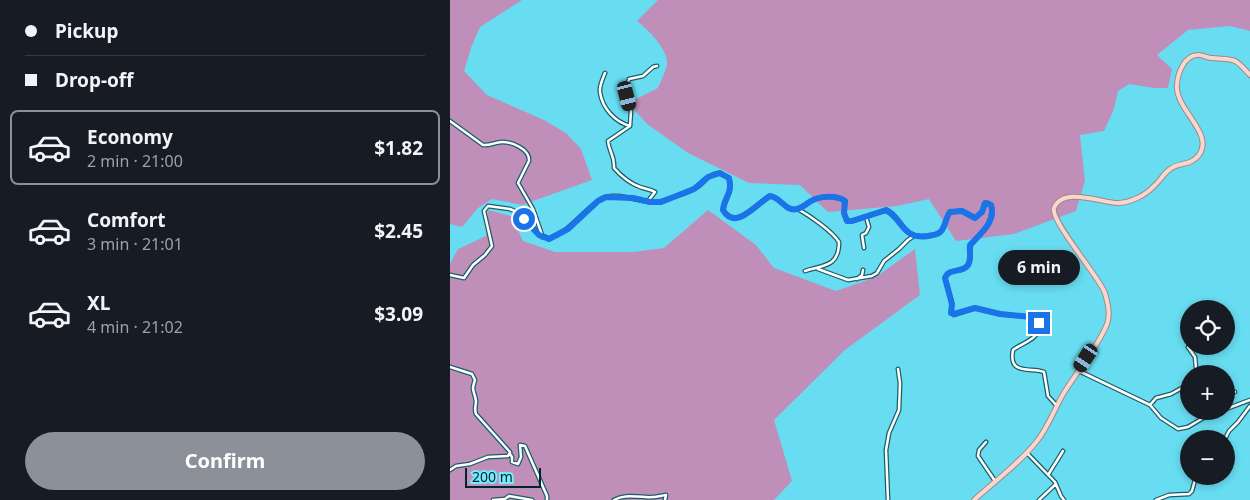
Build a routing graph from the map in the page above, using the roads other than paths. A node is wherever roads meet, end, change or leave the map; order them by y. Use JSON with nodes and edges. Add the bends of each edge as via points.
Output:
{"nodes":[{"id":1,"x":657,"y":66,"type":"dead end"},
{"id":2,"x":605,"y":73,"type":"dead end"},
{"id":3,"x":1250,"y":75,"type":"edge"},
{"id":4,"x":450,"y":122,"type":"edge"},
{"id":5,"x":630,"y":126,"type":"junction"},
{"id":6,"x":648,"y":201,"type":"junction"},
{"id":7,"x":798,"y":209,"type":"junction"},
{"id":8,"x":866,"y":217,"type":"junction"},
{"id":9,"x":915,"y":236,"type":"junction"},
{"id":10,"x":546,"y":238,"type":"junction"},
{"id":11,"x":864,"y":248,"type":"dead end"},
{"id":12,"x":818,"y":269,"type":"junction"},
{"id":13,"x":863,"y":270,"type":"dead end"},
{"id":14,"x":805,"y":271,"type":"dead end"},
{"id":15,"x":450,"y":276,"type":"edge"},
{"id":16,"x":856,"y":280,"type":"junction"},
{"id":17,"x":450,"y":367,"type":"edge"},
{"id":18,"x":898,"y":369,"type":"dead end"},
{"id":19,"x":1078,"y":370,"type":"junction"},
{"id":20,"x":1180,"y":389,"type":"edge"},
{"id":21,"x":1250,"y":400,"type":"edge"},
{"id":22,"x":1150,"y":405,"type":"junction"},
{"id":23,"x":1057,"y":406,"type":"junction"},
{"id":24,"x":1235,"y":406,"type":"edge"},
{"id":25,"x":1250,"y":406,"type":"edge"},
{"id":26,"x":1201,"y":420,"type":"edge"},
{"id":27,"x":1230,"y":430,"type":"edge"},
{"id":28,"x":986,"y":442,"type":"dead end"},
{"id":29,"x":1063,"y":451,"type":"dead end"},
{"id":30,"x":1026,"y":452,"type":"junction"},
{"id":31,"x":510,"y":454,"type":"junction"},
{"id":32,"x":450,"y":470,"type":"edge"},
{"id":33,"x":1048,"y":475,"type":"junction"},
{"id":34,"x":995,"y":481,"type":"junction"},
{"id":35,"x":1056,"y":484,"type":"junction"},
{"id":36,"x":1194,"y":485,"type":"edge"},
{"id":37,"x":547,"y":499,"type":"edge"},
{"id":38,"x":493,"y":500,"type":"edge"},
{"id":39,"x":532,"y":500,"type":"edge"},
{"id":40,"x":552,"y":500,"type":"edge"},
{"id":41,"x":614,"y":500,"type":"edge"},
{"id":42,"x":665,"y":500,"type":"edge"},
{"id":43,"x":888,"y":500,"type":"edge"},
{"id":44,"x":974,"y":500,"type":"edge"},
{"id":45,"x":1039,"y":500,"type":"edge"},
{"id":46,"x":1064,"y":500,"type":"edge"},
{"id":47,"x":1156,"y":500,"type":"edge"}],
"edges":[{"from":1,"to":5,"type":"street","via":[[643,76],[629,79],[626,89],[631,111]]},
{"from":2,"to":5,"type":"street","via":[[600,93],[605,104],[616,121]]},
{"from":3,"to":19,"type":"main road","via":[[1231,58],[1199,55],[1188,58],[1179,72],[1176,91],[1202,136],[1200,154],[1187,164],[1171,168],[1148,192],[1125,203],[1083,197],[1066,199],[1055,206],[1054,215],[1100,283],[1109,307],[1106,326]]},
{"from":4,"to":10,"type":"street","via":[[483,145],[507,143],[527,153],[529,161],[518,180],[518,187],[533,209],[540,232]]},
{"from":5,"to":6,"type":"street","via":[[608,141],[615,159],[614,168],[628,182],[655,192]]},
{"from":6,"to":7,"type":"street","via":[[661,202],[694,189],[708,177],[720,173],[729,178],[730,191],[723,210],[730,217],[744,215],[770,196],[786,207]]},
{"from":6,"to":10,"type":"street","via":[[606,197],[568,229],[553,238]]},
{"from":7,"to":8,"type":"street","via":[[818,198],[833,197],[845,201],[847,221]]},
{"from":7,"to":12,"type":"street","via":[[839,242],[834,260]]},
{"from":8,"to":9,"type":"street","via":[[886,210]]},
{"from":8,"to":11,"type":"street","via":[[870,227],[862,235]]},
{"from":9,"to":16,"type":"street","via":[[884,261],[874,275]]},
{"from":9,"to":23,"type":"street","via":[[939,234],[953,210],[966,212],[975,218],[985,203],[991,205],[993,215],[970,245],[968,264],[961,270],[946,274],[951,313],[975,308],[1031,317],[1038,321],[1039,327],[1030,342],[1013,350],[1013,361],[1022,370],[1044,372],[1049,398]]},
{"from":10,"to":15,"type":"street","via":[[539,235],[519,213],[488,206],[484,211],[492,241],[490,250],[464,278]]},
{"from":12,"to":14,"type":"street"},
{"from":12,"to":16,"type":"street","via":[[842,279]]},
{"from":13,"to":16,"type":"street"},
{"from":17,"to":31,"type":"street","via":[[472,374],[475,380],[472,387],[476,400],[474,411]]},
{"from":18,"to":43,"type":"street","via":[[900,410],[886,450]]},
{"from":19,"to":22,"type":"street"},
{"from":19,"to":23,"type":"main road"},
{"from":20,"to":22,"type":"street","via":[[1156,398]]},
{"from":21,"to":24,"type":"street"},
{"from":22,"to":26,"type":"street","via":[[1160,418],[1182,429]]},
{"from":23,"to":30,"type":"main road","via":[[1042,434]]},
{"from":25,"to":27,"type":"street"},
{"from":28,"to":34,"type":"street","via":[[978,456]]},
{"from":29,"to":33,"type":"street"},
{"from":30,"to":33,"type":"street"},
{"from":30,"to":34,"type":"main road"},
{"from":31,"to":32,"type":"street","via":[[488,457]]},
{"from":31,"to":37,"type":"street","via":[[512,462],[518,464],[520,445],[525,446]]},
{"from":33,"to":35,"type":"street"},
{"from":34,"to":44,"type":"main road"},
{"from":35,"to":45,"type":"street"},
{"from":35,"to":46,"type":"street"},
{"from":36,"to":47,"type":"street","via":[[1189,494],[1174,494]]},
{"from":37,"to":40,"type":"street"},
{"from":38,"to":39,"type":"street","via":[[515,496]]},
{"from":41,"to":42,"type":"street","via":[[621,496],[646,498],[666,495]]}]}
